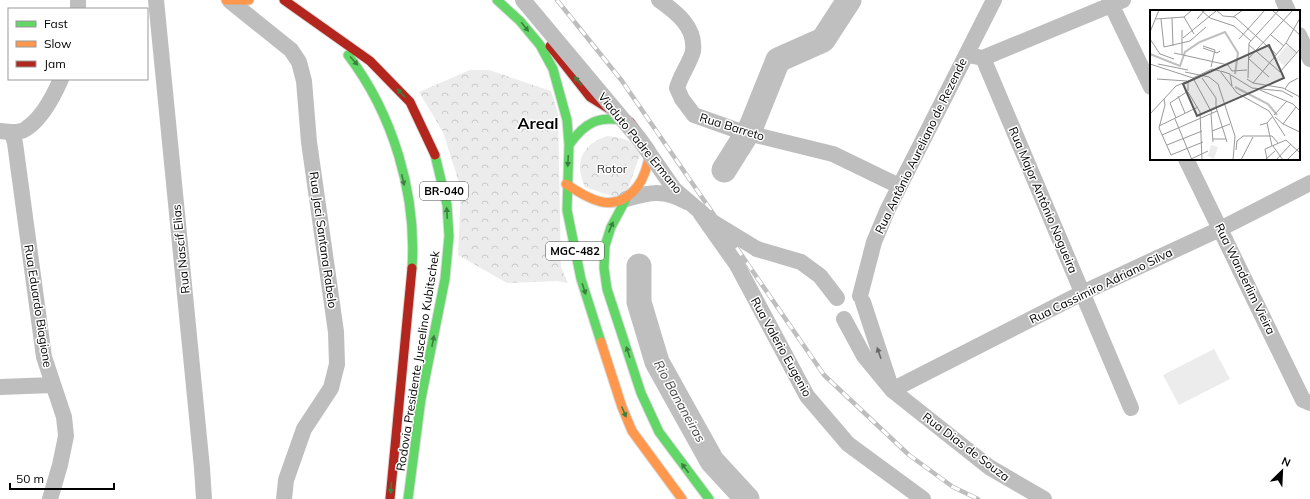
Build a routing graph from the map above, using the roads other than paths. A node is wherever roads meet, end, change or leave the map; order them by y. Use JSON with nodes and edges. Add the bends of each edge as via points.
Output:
{"nodes":[{"id":1,"x":156,"y":0,"type":"edge"},
{"id":2,"x":228,"y":0,"type":"edge"},
{"id":3,"x":249,"y":0,"type":"edge"},
{"id":4,"x":284,"y":0,"type":"edge"},
{"id":5,"x":497,"y":0,"type":"edge"},
{"id":6,"x":513,"y":0,"type":"edge"},
{"id":7,"x":523,"y":0,"type":"edge"},
{"id":8,"x":658,"y":0,"type":"edge"},
{"id":9,"x":994,"y":0,"type":"edge"},
{"id":10,"x":1283,"y":0,"type":"edge"},
{"id":11,"x":1115,"y":2,"type":"edge"},
{"id":12,"x":1288,"y":10,"type":"edge"},
{"id":13,"x":328,"y":32,"type":"junction"},
{"id":14,"x":1300,"y":37,"type":"edge"},
{"id":15,"x":966,"y":54,"type":"junction"},
{"id":16,"x":983,"y":58,"type":"junction"},
{"id":17,"x":1310,"y":59,"type":"edge"},
{"id":18,"x":61,"y":80,"type":"edge"},
{"id":19,"x":1150,"y":84,"type":"edge"},
{"id":20,"x":630,"y":122,"type":"junction"},
{"id":21,"x":6,"y":132,"type":"edge"},
{"id":22,"x":569,"y":145,"type":"junction"},
{"id":23,"x":650,"y":149,"type":"junction"},
{"id":24,"x":1186,"y":160,"type":"edge"},
{"id":25,"x":1310,"y":183,"type":"edge"},
{"id":26,"x":566,"y":184,"type":"junction"},
{"id":27,"x":899,"y":186,"type":"junction"},
{"id":28,"x":626,"y":199,"type":"junction"},
{"id":29,"x":697,"y":208,"type":"junction"},
{"id":30,"x":1220,"y":229,"type":"junction"},
{"id":31,"x":1082,"y":293,"type":"junction"},
{"id":32,"x":837,"y":298,"type":"junction"},
{"id":33,"x":861,"y":299,"type":"junction"},
{"id":34,"x":844,"y":319,"type":"junction"},
{"id":35,"x":53,"y":386,"type":"junction"},
{"id":36,"x":0,"y":387,"type":"edge"},
{"id":37,"x":892,"y":390,"type":"junction"},
{"id":38,"x":1307,"y":401,"type":"edge"},
{"id":39,"x":1131,"y":408,"type":"dead end"},
{"id":40,"x":50,"y":499,"type":"edge"},
{"id":41,"x":204,"y":499,"type":"edge"},
{"id":42,"x":284,"y":499,"type":"edge"},
{"id":43,"x":390,"y":499,"type":"edge"},
{"id":44,"x":408,"y":499,"type":"edge"},
{"id":45,"x":682,"y":499,"type":"edge"},
{"id":46,"x":709,"y":499,"type":"edge"},
{"id":47,"x":923,"y":499,"type":"edge"},
{"id":48,"x":1044,"y":499,"type":"edge"}],
"edges":[{"from":1,"to":41,"type":"street","name":"Rua Nascif Elias"},
{"from":2,"to":3,"type":"highway"},
{"from":2,"to":42,"type":"street","name":"Rua Jaci Santana Rabelo","via":[[291,50],[299,62],[304,81],[309,142],[336,332],[337,364],[331,388],[304,429],[286,480]]},
{"from":4,"to":13,"type":"highway","name":"Rodovia Presidente Juscelino Kubitschek","number":"BR-040"},
{"from":5,"to":22,"type":"highway","number":"MGC-482","one_way":true,"via":[[520,21],[540,45],[553,69],[567,120]]},
{"from":20,"to":6,"type":"highway","one_way":true,"via":[[590,97],[519,4]]},
{"from":7,"to":32,"type":"street","name":"Viaduto Padre Ermano","bridge":true,"via":[[640,140],[674,189],[711,220],[757,250],[801,262],[820,276]]},
{"from":8,"to":27,"type":"street","name":"Rua Barreto","via":[[678,13],[691,31],[693,52],[677,88],[694,115],[739,131],[833,154]]},
{"from":9,"to":15,"type":"street","name":"Rua Antônio Aureliano de Rezende"},
{"from":10,"to":12,"type":"street"},
{"from":11,"to":16,"type":"street"},
{"from":11,"to":19,"type":"street"},
{"from":13,"to":43,"type":"highway","name":"Rodovia Presidente Juscelino Kubitschek","number":"BR-040","one_way":true,"via":[[358,66],[381,105],[397,153],[410,210],[413,258]]},
{"from":44,"to":13,"type":"highway","name":"Rodovia Presidente Juscelino Kubitschek","number":"BR-040","one_way":true,"via":[[421,399],[445,279],[449,236],[447,204],[438,160],[410,102],[370,61]]},
{"from":14,"to":17,"type":"street"},
{"from":15,"to":16,"type":"street"},
{"from":15,"to":27,"type":"street","name":"Rua Antônio Aureliano de Rezende"},
{"from":16,"to":31,"type":"street","name":"Rua Major Antônio Nogueira"},
{"from":18,"to":21,"type":"street","name":"Rua Eduardo Biagione","via":[[52,100],[27,129]]},
{"from":20,"to":22,"type":"highway","via":[[616,118],[601,118],[576,133]]},
{"from":20,"to":23,"type":"highway"},
{"from":21,"to":35,"type":"street","name":"Rua Eduardo Biagione","via":[[15,143],[44,357]]},
{"from":22,"to":26,"type":"highway","number":"MGC-482","one_way":true},
{"from":23,"to":28,"type":"highway","number":"MGC-482","via":[[646,174]]},
{"from":23,"to":29,"type":"street","name":"Rua Valerio Eugenio"},
{"from":24,"to":30,"type":"street","name":"Rua Wanderlim Vieira"},
{"from":25,"to":30,"type":"street","name":"Rua Cassimiro Adriano Silva"},
{"from":26,"to":28,"type":"highway","via":[[597,201],[613,203]]},
{"from":26,"to":45,"type":"highway","number":"MGC-482","one_way":true,"via":[[567,210],[581,279],[622,407],[632,431]]},
{"from":27,"to":33,"type":"street","name":"Rua Antônio Aureliano de Rezende","via":[[874,242]]},
{"from":28,"to":29,"type":"street","name":"Rua Valerio Eugenio","via":[[651,192],[664,192],[679,197]]},
{"from":46,"to":28,"type":"highway","number":"MGC-482","one_way":true,"via":[[659,432],[641,393],[607,289],[604,268],[605,246],[611,227]]},
{"from":29,"to":47,"type":"street","name":"Rua Valerio Eugenio","via":[[737,265],[807,396],[848,444]]},
{"from":30,"to":31,"type":"street","name":"Rua Cassimiro Adriano Silva"},
{"from":30,"to":38,"type":"street","name":"Rua Wanderlim Vieira"},
{"from":31,"to":37,"type":"street","name":"Rua Cassimiro Adriano Silva"},
{"from":31,"to":39,"type":"street","name":"Rua Major Antônio Nogueira"},
{"from":32,"to":33,"type":"street","via":[[854,292]]},
{"from":32,"to":34,"type":"street","via":[[835,310],[838,316]]},
{"from":33,"to":34,"type":"street","via":[[863,308],[856,318]]},
{"from":37,"to":33,"type":"street","one_way":true},
{"from":34,"to":37,"type":"street","name":"Rua Dias de Souza","via":[[864,356]]},
{"from":35,"to":36,"type":"street"},
{"from":35,"to":40,"type":"street","name":"Rua Eduardo Biagione","via":[[64,416],[66,436]]},
{"from":37,"to":48,"type":"street","name":"Rua Dias de Souza","via":[[989,467]]}]}
